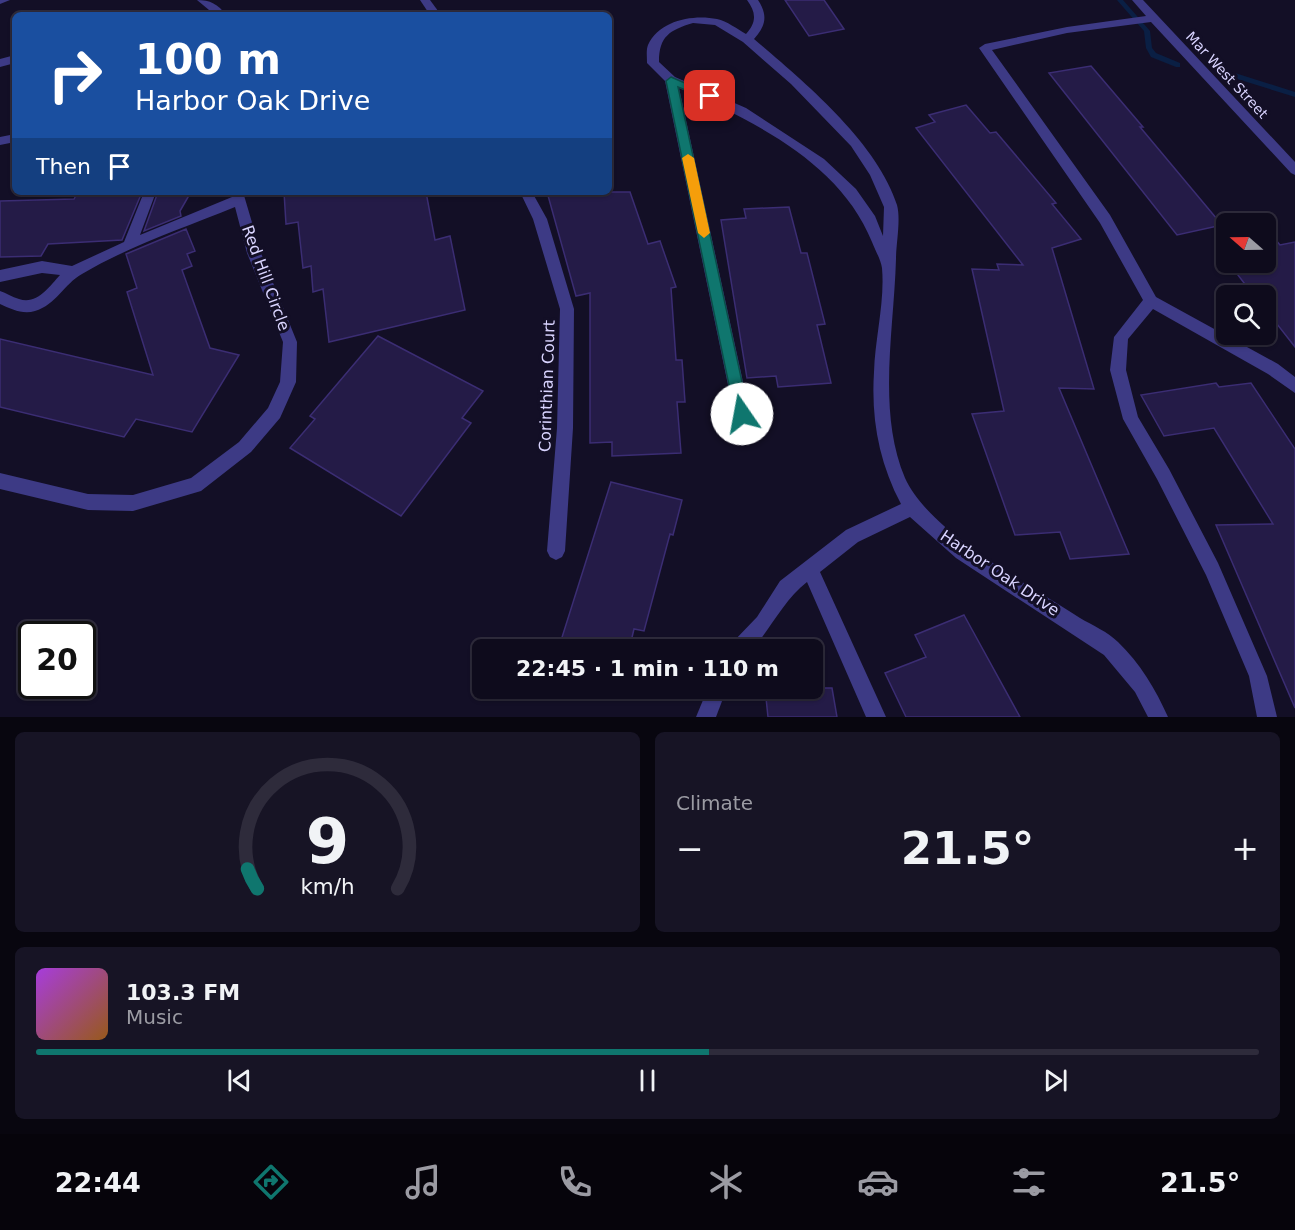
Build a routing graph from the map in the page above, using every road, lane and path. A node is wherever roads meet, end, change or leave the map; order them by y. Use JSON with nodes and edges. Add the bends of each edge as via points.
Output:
{"nodes":[{"id":1,"x":5,"y":0,"type":"edge"},
{"id":2,"x":202,"y":0,"type":"edge"},
{"id":3,"x":752,"y":0,"type":"edge"},
{"id":4,"x":1137,"y":0,"type":"edge"},
{"id":5,"x":0,"y":1,"type":"edge"},
{"id":6,"x":219,"y":12,"type":"edge"},
{"id":7,"x":1149,"y":18,"type":"junction"},
{"id":8,"x":747,"y":39,"type":"junction"},
{"id":9,"x":671,"y":81,"type":"junction"},
{"id":10,"x":1295,"y":170,"type":"edge"},
{"id":11,"x":149,"y":195,"type":"edge"},
{"id":12,"x":528,"y":195,"type":"edge"},
{"id":13,"x":238,"y":196,"type":"edge"},
{"id":14,"x":130,"y":244,"type":"junction"},
{"id":15,"x":887,"y":262,"type":"junction"},
{"id":16,"x":74,"y":272,"type":"junction"},
{"id":17,"x":0,"y":276,"type":"edge"},
{"id":18,"x":0,"y":297,"type":"edge"},
{"id":19,"x":1150,"y":301,"type":"junction"},
{"id":20,"x":1295,"y":386,"type":"edge"},
{"id":21,"x":742,"y":414,"type":"dead end"},
{"id":22,"x":0,"y":481,"type":"edge"},
{"id":23,"x":912,"y":507,"type":"junction"},
{"id":24,"x":556,"y":551,"type":"dead end"},
{"id":25,"x":810,"y":568,"type":"junction"},
{"id":26,"x":749,"y":639,"type":"edge"},
{"id":27,"x":713,"y":699,"type":"edge"},
{"id":28,"x":706,"y":717,"type":"edge"},
{"id":29,"x":876,"y":717,"type":"edge"},
{"id":30,"x":1158,"y":717,"type":"edge"},
{"id":31,"x":1267,"y":717,"type":"edge"}],
"edges":[{"from":1,"to":5,"type":"street"},
{"from":2,"to":6,"type":"street"},
{"from":3,"to":8,"type":"street","via":[[761,22]]},
{"from":4,"to":7,"type":"street","name":"Mar West Street"},
{"from":7,"to":10,"type":"street","name":"Mar West Street"},
{"from":7,"to":19,"type":"street","via":[[985,48],[1105,219]]},
{"from":8,"to":9,"type":"street","name":"Harbor Oak Drive","via":[[717,22],[693,20],[676,25],[661,34],[653,46],[653,63]]},
{"from":8,"to":15,"type":"street","name":"Harbor Oak Drive","via":[[828,114],[876,173],[891,207]]},
{"from":9,"to":15,"type":"street","name":"Harbor Oak Drive","via":[[742,111],[820,162],[851,192],[870,220]]},
{"from":9,"to":21,"type":"street"},
{"from":11,"to":14,"type":"street"},
{"from":12,"to":24,"type":"street","name":"Corinthian Court","via":[[540,219],[567,309],[565,428]]},
{"from":13,"to":14,"type":"street"},
{"from":13,"to":22,"type":"street","name":"Red Hill Circle","via":[[254,253],[290,342],[288,382],[274,413],[245,447],[195,485],[133,503],[88,501]]},
{"from":14,"to":16,"type":"street"},
{"from":15,"to":23,"type":"street","name":"Harbor Oak Drive","via":[[881,374],[883,434],[898,481]]},
{"from":16,"to":17,"type":"street","via":[[42,267]]},
{"from":16,"to":18,"type":"street","via":[[34,306],[20,307]]},
{"from":19,"to":20,"type":"street","via":[[1273,369]]},
{"from":19,"to":31,"type":"street","via":[[1121,337],[1118,370],[1131,419],[1212,569],[1258,676]]},
{"from":23,"to":25,"type":"street","via":[[852,536]]},
{"from":23,"to":30,"type":"street","name":"Harbor Oak Drive","via":[[962,552],[1111,648],[1142,684]]},
{"from":25,"to":26,"type":"street","via":[[786,587]]},
{"from":25,"to":29,"type":"street"},
{"from":27,"to":28,"type":"street"}]}
